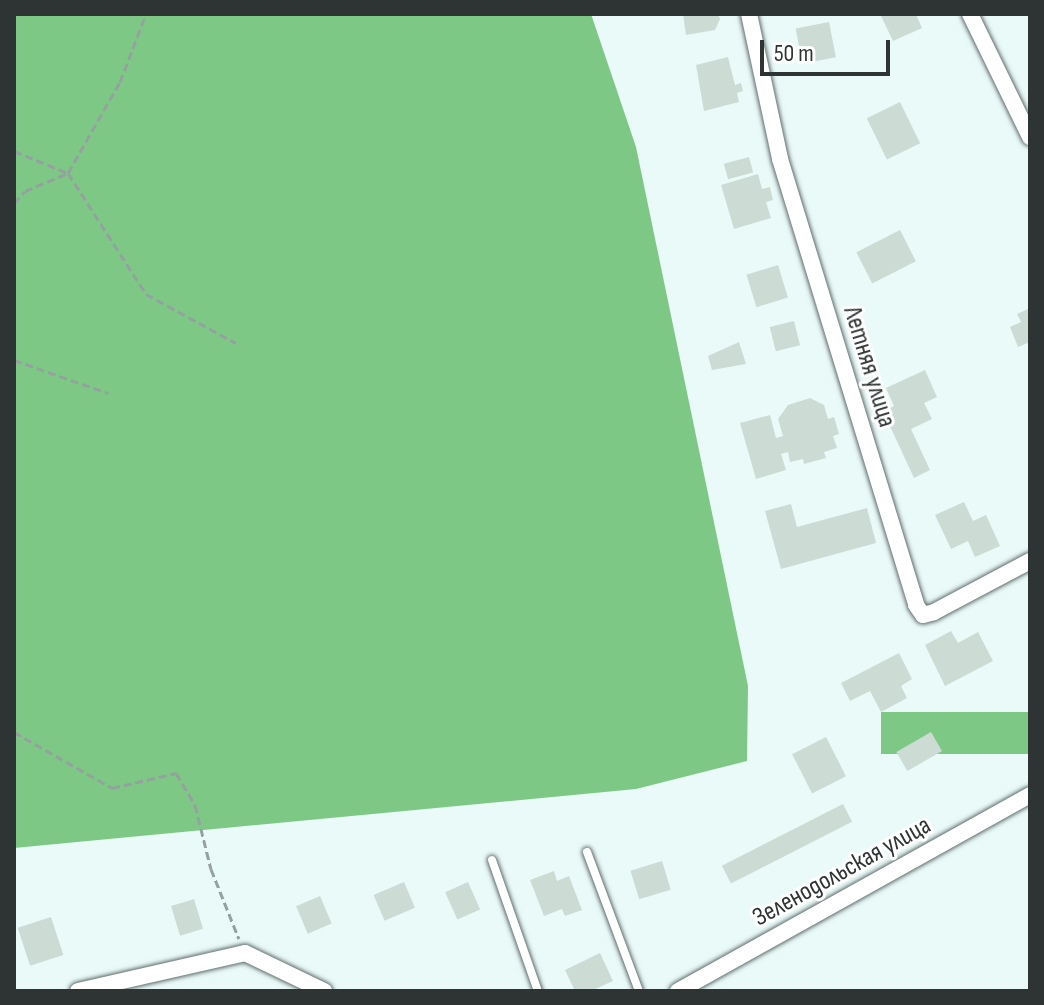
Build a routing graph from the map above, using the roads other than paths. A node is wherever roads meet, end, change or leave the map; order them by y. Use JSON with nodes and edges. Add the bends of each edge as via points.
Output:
{"nodes":[{"id":1,"x":749,"y":14,"type":"edge"},
{"id":2,"x":970,"y":14,"type":"edge"},
{"id":3,"x":1030,"y":137,"type":"edge"},
{"id":4,"x":1030,"y":561,"type":"edge"},
{"id":5,"x":1030,"y":795,"type":"edge"},
{"id":6,"x":587,"y":852,"type":"dead end"},
{"id":7,"x":492,"y":860,"type":"dead end"},
{"id":8,"x":78,"y":991,"type":"edge"},
{"id":9,"x":324,"y":991,"type":"edge"},
{"id":10,"x":538,"y":991,"type":"edge"},
{"id":11,"x":639,"y":991,"type":"edge"},
{"id":12,"x":678,"y":991,"type":"edge"}],
"edges":[{"from":1,"to":4,"type":"street","name":"Летняя улица","via":[[780,159],[916,605],[923,615],[934,612]]},
{"from":2,"to":3,"type":"street"},
{"from":5,"to":12,"type":"street","name":"Зеленодольская улица"},
{"from":6,"to":11,"type":"lane"},
{"from":7,"to":10,"type":"lane"},
{"from":8,"to":9,"type":"street","via":[[245,953]]}]}
